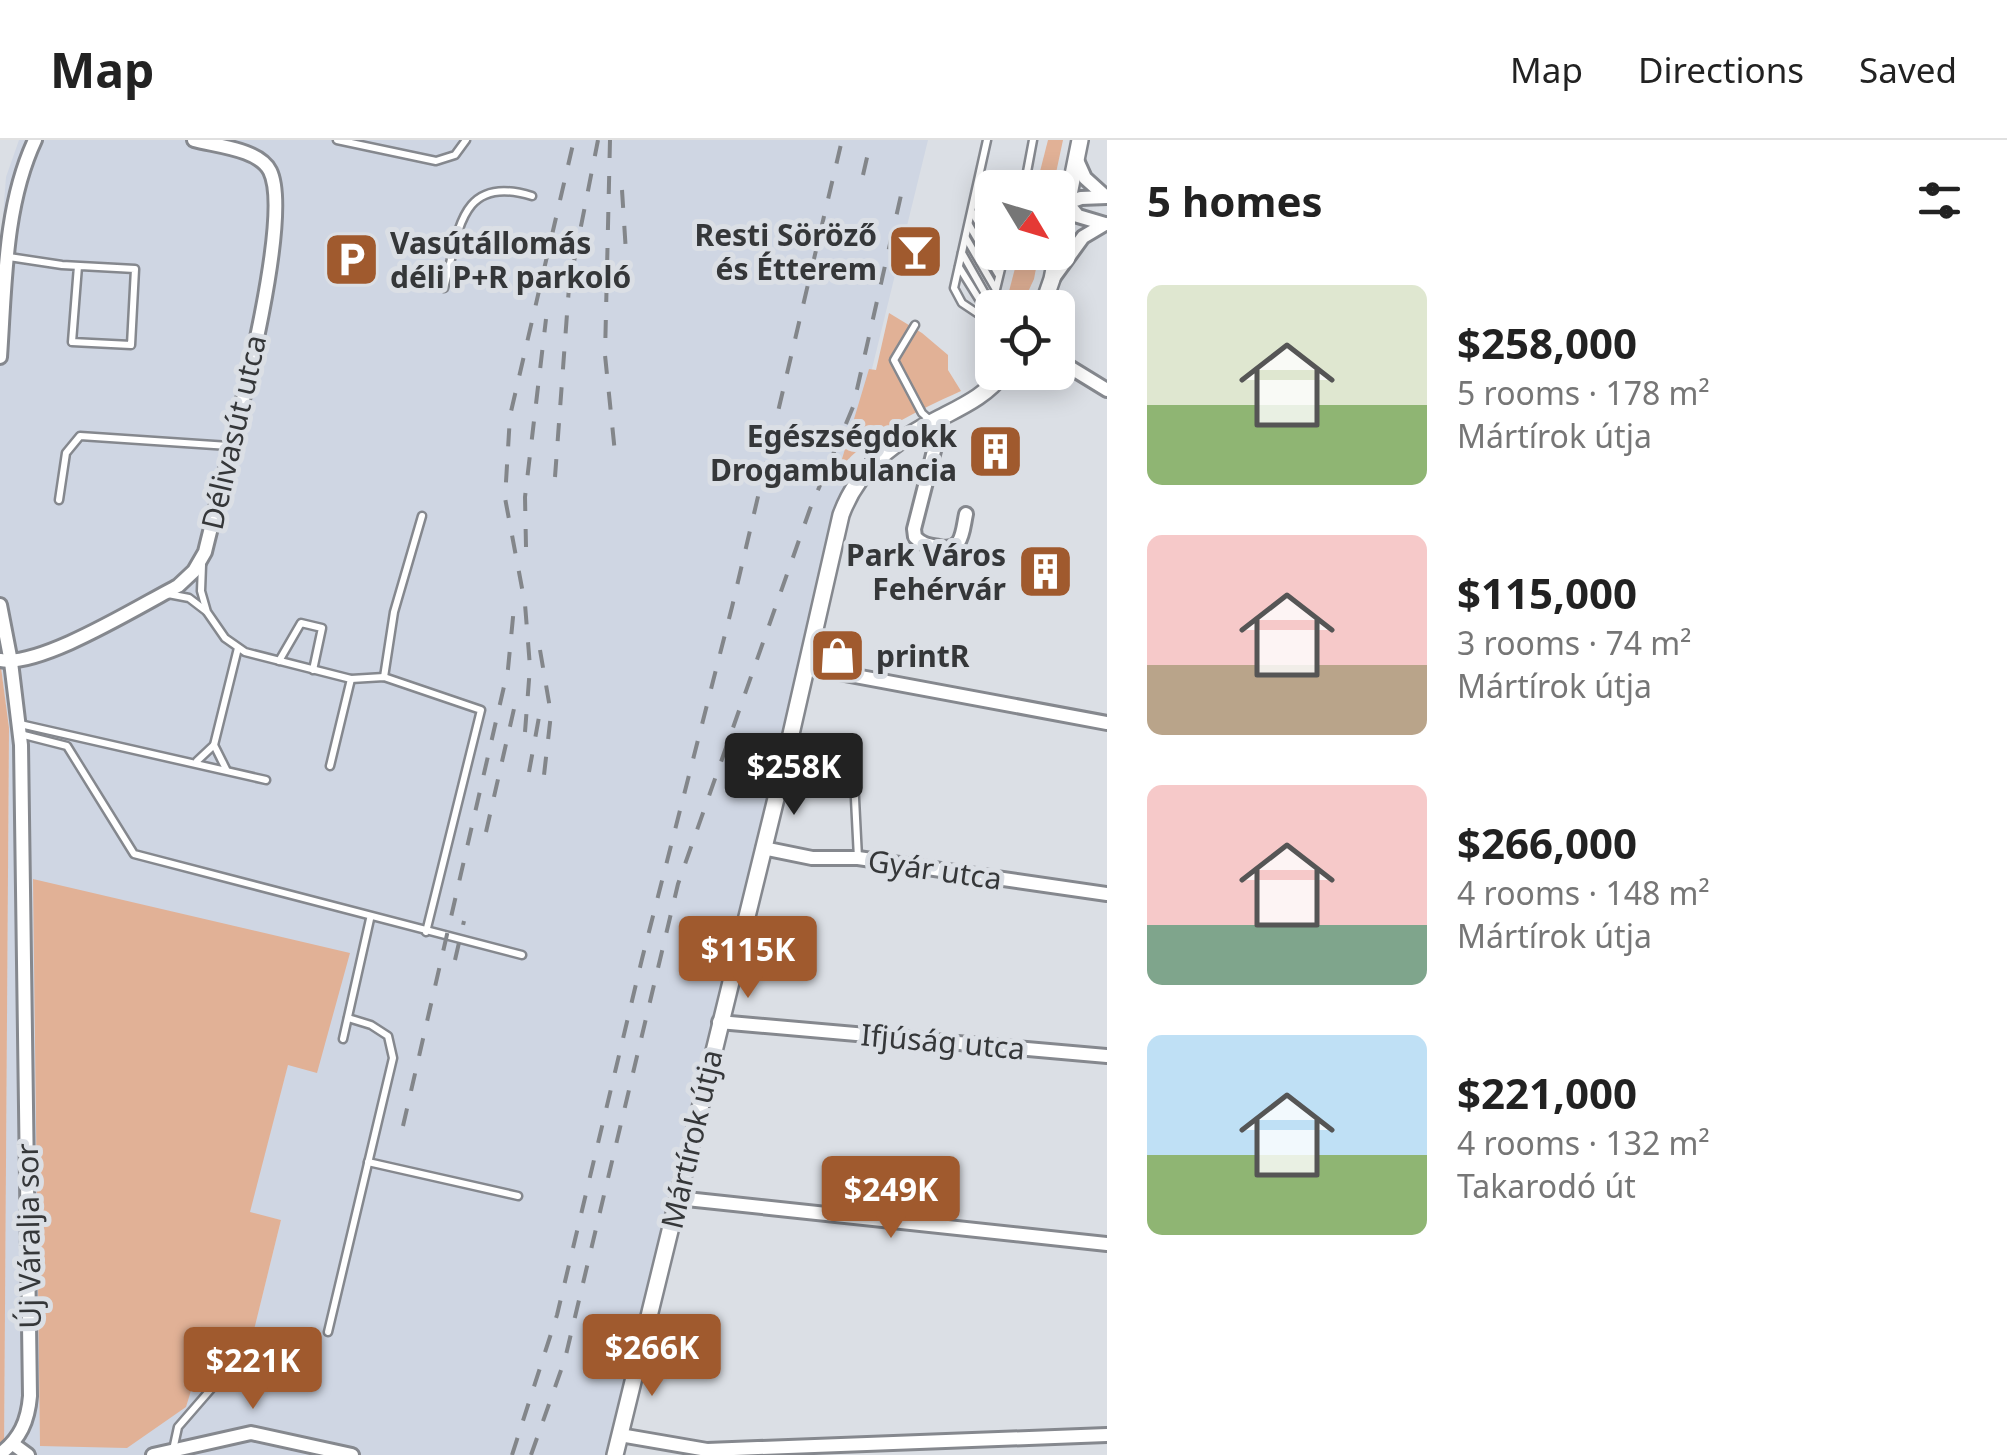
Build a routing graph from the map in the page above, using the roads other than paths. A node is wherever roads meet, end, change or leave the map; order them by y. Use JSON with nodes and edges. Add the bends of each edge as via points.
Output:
{"nodes":[{"id":1,"x":35,"y":140,"type":"edge"},
{"id":2,"x":194,"y":140,"type":"edge"},
{"id":3,"x":337,"y":140,"type":"edge"},
{"id":4,"x":466,"y":140,"type":"edge"},
{"id":5,"x":988,"y":140,"type":"edge"},
{"id":6,"x":1033,"y":140,"type":"edge"},
{"id":7,"x":1080,"y":140,"type":"edge"},
{"id":8,"x":1076,"y":158,"type":"junction"},
{"id":9,"x":1027,"y":170,"type":"edge"},
{"id":10,"x":1074,"y":170,"type":"edge"},
{"id":11,"x":532,"y":196,"type":"dead end"},
{"id":12,"x":1106,"y":197,"type":"edge"},
{"id":13,"x":1075,"y":200,"type":"edge"},
{"id":14,"x":971,"y":210,"type":"junction"},
{"id":15,"x":1075,"y":212,"type":"edge"},
{"id":16,"x":975,"y":217,"type":"edge"},
{"id":17,"x":968,"y":224,"type":"junction"},
{"id":18,"x":1106,"y":224,"type":"edge"},
{"id":19,"x":965,"y":237,"type":"junction"},
{"id":20,"x":961,"y":252,"type":"junction"},
{"id":21,"x":8,"y":256,"type":"junction"},
{"id":22,"x":78,"y":266,"type":"junction"},
{"id":23,"x":958,"y":266,"type":"junction"},
{"id":24,"x":1000,"y":270,"type":"edge"},
{"id":25,"x":1054,"y":270,"type":"edge"},
{"id":26,"x":999,"y":276,"type":"junction"},
{"id":27,"x":1052,"y":279,"type":"junction"},
{"id":28,"x":444,"y":288,"type":"dead end"},
{"id":29,"x":983,"y":290,"type":"edge"},
{"id":30,"x":996,"y":290,"type":"joint"},
{"id":31,"x":1048,"y":290,"type":"edge"},
{"id":32,"x":975,"y":294,"type":"edge"},
{"id":33,"x":975,"y":310,"type":"edge"},
{"id":34,"x":915,"y":325,"type":"dead end"},
{"id":35,"x":0,"y":357,"type":"edge"},
{"id":36,"x":1075,"y":370,"type":"edge"},
{"id":37,"x":985,"y":390,"type":"edge"},
{"id":38,"x":1107,"y":390,"type":"edge"},
{"id":39,"x":932,"y":422,"type":"junction"},
{"id":40,"x":229,"y":446,"type":"junction"},
{"id":41,"x":59,"y":500,"type":"dead end"},
{"id":42,"x":966,"y":514,"type":"dead end"},
{"id":43,"x":422,"y":516,"type":"dead end"},
{"id":44,"x":205,"y":552,"type":"junction"},
{"id":45,"x":158,"y":596,"type":"junction"},
{"id":46,"x":0,"y":604,"type":"edge"},
{"id":47,"x":207,"y":612,"type":"junction"},
{"id":48,"x":238,"y":648,"type":"junction"},
{"id":49,"x":6,"y":661,"type":"edge"},
{"id":50,"x":279,"y":661,"type":"junction"},
{"id":51,"x":807,"y":668,"type":"junction"},
{"id":52,"x":313,"y":670,"type":"junction"},
{"id":53,"x":384,"y":676,"type":"junction"},
{"id":54,"x":351,"y":679,"type":"junction"},
{"id":55,"x":1107,"y":723,"type":"edge"},
{"id":56,"x":20,"y":729,"type":"junction"},
{"id":57,"x":214,"y":746,"type":"junction"},
{"id":58,"x":196,"y":761,"type":"junction"},
{"id":59,"x":330,"y":766,"type":"dead end"},
{"id":60,"x":226,"y":770,"type":"junction"},
{"id":61,"x":854,"y":779,"type":"dead end"},
{"id":62,"x":266,"y":780,"type":"dead end"},
{"id":63,"x":764,"y":848,"type":"junction"},
{"id":64,"x":858,"y":858,"type":"junction"},
{"id":65,"x":1107,"y":894,"type":"edge"},
{"id":66,"x":370,"y":918,"type":"junction"},
{"id":67,"x":426,"y":932,"type":"junction"},
{"id":68,"x":522,"y":956,"type":"dead end"},
{"id":69,"x":348,"y":1018,"type":"junction"},
{"id":70,"x":719,"y":1022,"type":"junction"},
{"id":71,"x":343,"y":1039,"type":"dead end"},
{"id":72,"x":1107,"y":1056,"type":"edge"},
{"id":73,"x":368,"y":1162,"type":"junction"},
{"id":74,"x":518,"y":1196,"type":"dead end"},
{"id":75,"x":677,"y":1198,"type":"junction"},
{"id":76,"x":1107,"y":1244,"type":"edge"},
{"id":77,"x":328,"y":1332,"type":"dead end"},
{"id":78,"x":211,"y":1388,"type":"dead end"},
{"id":79,"x":620,"y":1434,"type":"junction"},
{"id":80,"x":1107,"y":1435,"type":"edge"},
{"id":81,"x":1056,"y":1438,"type":"junction"},
{"id":82,"x":12,"y":1444,"type":"junction"},
{"id":83,"x":881,"y":1448,"type":"edge"},
{"id":84,"x":173,"y":1451,"type":"junction"},
{"id":85,"x":707,"y":1452,"type":"edge"},
{"id":86,"x":0,"y":1454,"type":"edge"},
{"id":87,"x":28,"y":1455,"type":"edge"},
{"id":88,"x":153,"y":1455,"type":"edge"},
{"id":89,"x":352,"y":1455,"type":"edge"},
{"id":90,"x":615,"y":1455,"type":"edge"},
{"id":91,"x":1055,"y":1455,"type":"edge"}],
"edges":[{"from":1,"to":21,"type":"street","via":[[17,191]]},
{"from":2,"to":40,"type":"street","name":"Délivasút utca","via":[[257,158],[270,170],[274,188],[264,299]]},
{"from":3,"to":4,"type":"lane","via":[[436,161],[455,156]]},
{"from":5,"to":14,"type":"lane"},
{"from":6,"to":9,"type":"lane"},
{"from":7,"to":8,"type":"street"},
{"from":8,"to":10,"type":"street"},
{"from":8,"to":12,"type":"street"},
{"from":11,"to":28,"type":"lane","via":[[495,189],[475,198]]},
{"from":12,"to":13,"type":"street"},
{"from":14,"to":16,"type":"lane"},
{"from":14,"to":17,"type":"lane"},
{"from":15,"to":18,"type":"street"},
{"from":17,"to":19,"type":"lane"},
{"from":17,"to":26,"type":"lane"},
{"from":18,"to":27,"type":"street","via":[[1084,237]]},
{"from":19,"to":20,"type":"lane"},
{"from":19,"to":30,"type":"lane"},
{"from":20,"to":23,"type":"lane"},
{"from":20,"to":29,"type":"lane"},
{"from":21,"to":22,"type":"lane"},
{"from":21,"to":35,"type":"street"},
{"from":22,"to":22,"type":"lane","via":[[135,269],[130,345],[72,342]]},
{"from":23,"to":32,"type":"lane"},
{"from":23,"to":33,"type":"lane","via":[[958,299]]},
{"from":24,"to":26,"type":"lane"},
{"from":25,"to":27,"type":"street"},
{"from":26,"to":30,"type":"lane"},
{"from":27,"to":31,"type":"street"},
{"from":34,"to":39,"type":"lane","via":[[894,360]]},
{"from":36,"to":38,"type":"street"},
{"from":37,"to":39,"type":"street","name":"Mártírok útja"},
{"from":39,"to":42,"type":"street","via":[[936,438],[915,538],[956,547]]},
{"from":39,"to":51,"type":"street","name":"Mártírok útja","via":[[882,454],[848,495]]},
{"from":40,"to":41,"type":"lane","via":[[80,436],[66,453]]},
{"from":40,"to":44,"type":"street","name":"Délivasút utca"},
{"from":43,"to":53,"type":"lane","via":[[394,612]]},
{"from":44,"to":45,"type":"street","name":"Délivasút utca","via":[[187,578]]},
{"from":44,"to":47,"type":"lane","via":[[200,578]]},
{"from":45,"to":47,"type":"lane","via":[[181,595]]},
{"from":45,"to":49,"type":"street","name":"Délivasút utca","via":[[43,654]]},
{"from":46,"to":49,"type":"street","name":"Új Váralja sor"},
{"from":47,"to":48,"type":"lane"},
{"from":48,"to":50,"type":"lane"},
{"from":48,"to":57,"type":"lane"},
{"from":49,"to":56,"type":"street","name":"Új Váralja sor"},
{"from":50,"to":52,"type":"lane"},
{"from":50,"to":52,"type":"lane","via":[[301,622],[322,628]]},
{"from":51,"to":55,"type":"street"},
{"from":51,"to":63,"type":"street","name":"Mártírok útja"},
{"from":52,"to":54,"type":"lane"},
{"from":53,"to":54,"type":"lane"},
{"from":53,"to":67,"type":"lane","via":[[481,710]]},
{"from":54,"to":59,"type":"lane"},
{"from":56,"to":58,"type":"lane"},
{"from":56,"to":66,"type":"lane","via":[[67,746],[134,854]]},
{"from":56,"to":82,"type":"street","name":"Új Váralja sor","via":[[30,1396],[25,1424]]},
{"from":57,"to":58,"type":"lane"},
{"from":57,"to":60,"type":"lane"},
{"from":58,"to":60,"type":"lane"},
{"from":60,"to":62,"type":"lane"},
{"from":61,"to":64,"type":"lane"},
{"from":63,"to":64,"type":"street","name":"Gyár utca"},
{"from":63,"to":70,"type":"street","name":"Mártírok útja"},
{"from":64,"to":65,"type":"street","name":"Gyár utca"},
{"from":66,"to":67,"type":"lane"},
{"from":66,"to":69,"type":"lane"},
{"from":67,"to":68,"type":"lane"},
{"from":69,"to":71,"type":"lane"},
{"from":69,"to":73,"type":"lane","via":[[380,1029],[392,1047]]},
{"from":70,"to":72,"type":"street","name":"Ifjúság utca"},
{"from":70,"to":75,"type":"street","name":"Mártírok útja"},
{"from":73,"to":74,"type":"lane"},
{"from":73,"to":77,"type":"lane"},
{"from":75,"to":76,"type":"street"},
{"from":75,"to":79,"type":"street","name":"Mártírok útja"},
{"from":78,"to":84,"type":"lane","via":[[178,1427]]},
{"from":79,"to":85,"type":"street"},
{"from":79,"to":90,"type":"street","name":"Mártírok útja"},
{"from":80,"to":81,"type":"street"},
{"from":81,"to":83,"type":"street"},
{"from":81,"to":91,"type":"street"},
{"from":82,"to":86,"type":"street"},
{"from":82,"to":87,"type":"street"},
{"from":83,"to":85,"type":"street"},
{"from":84,"to":88,"type":"street"},
{"from":84,"to":89,"type":"street","via":[[251,1433]]}]}
